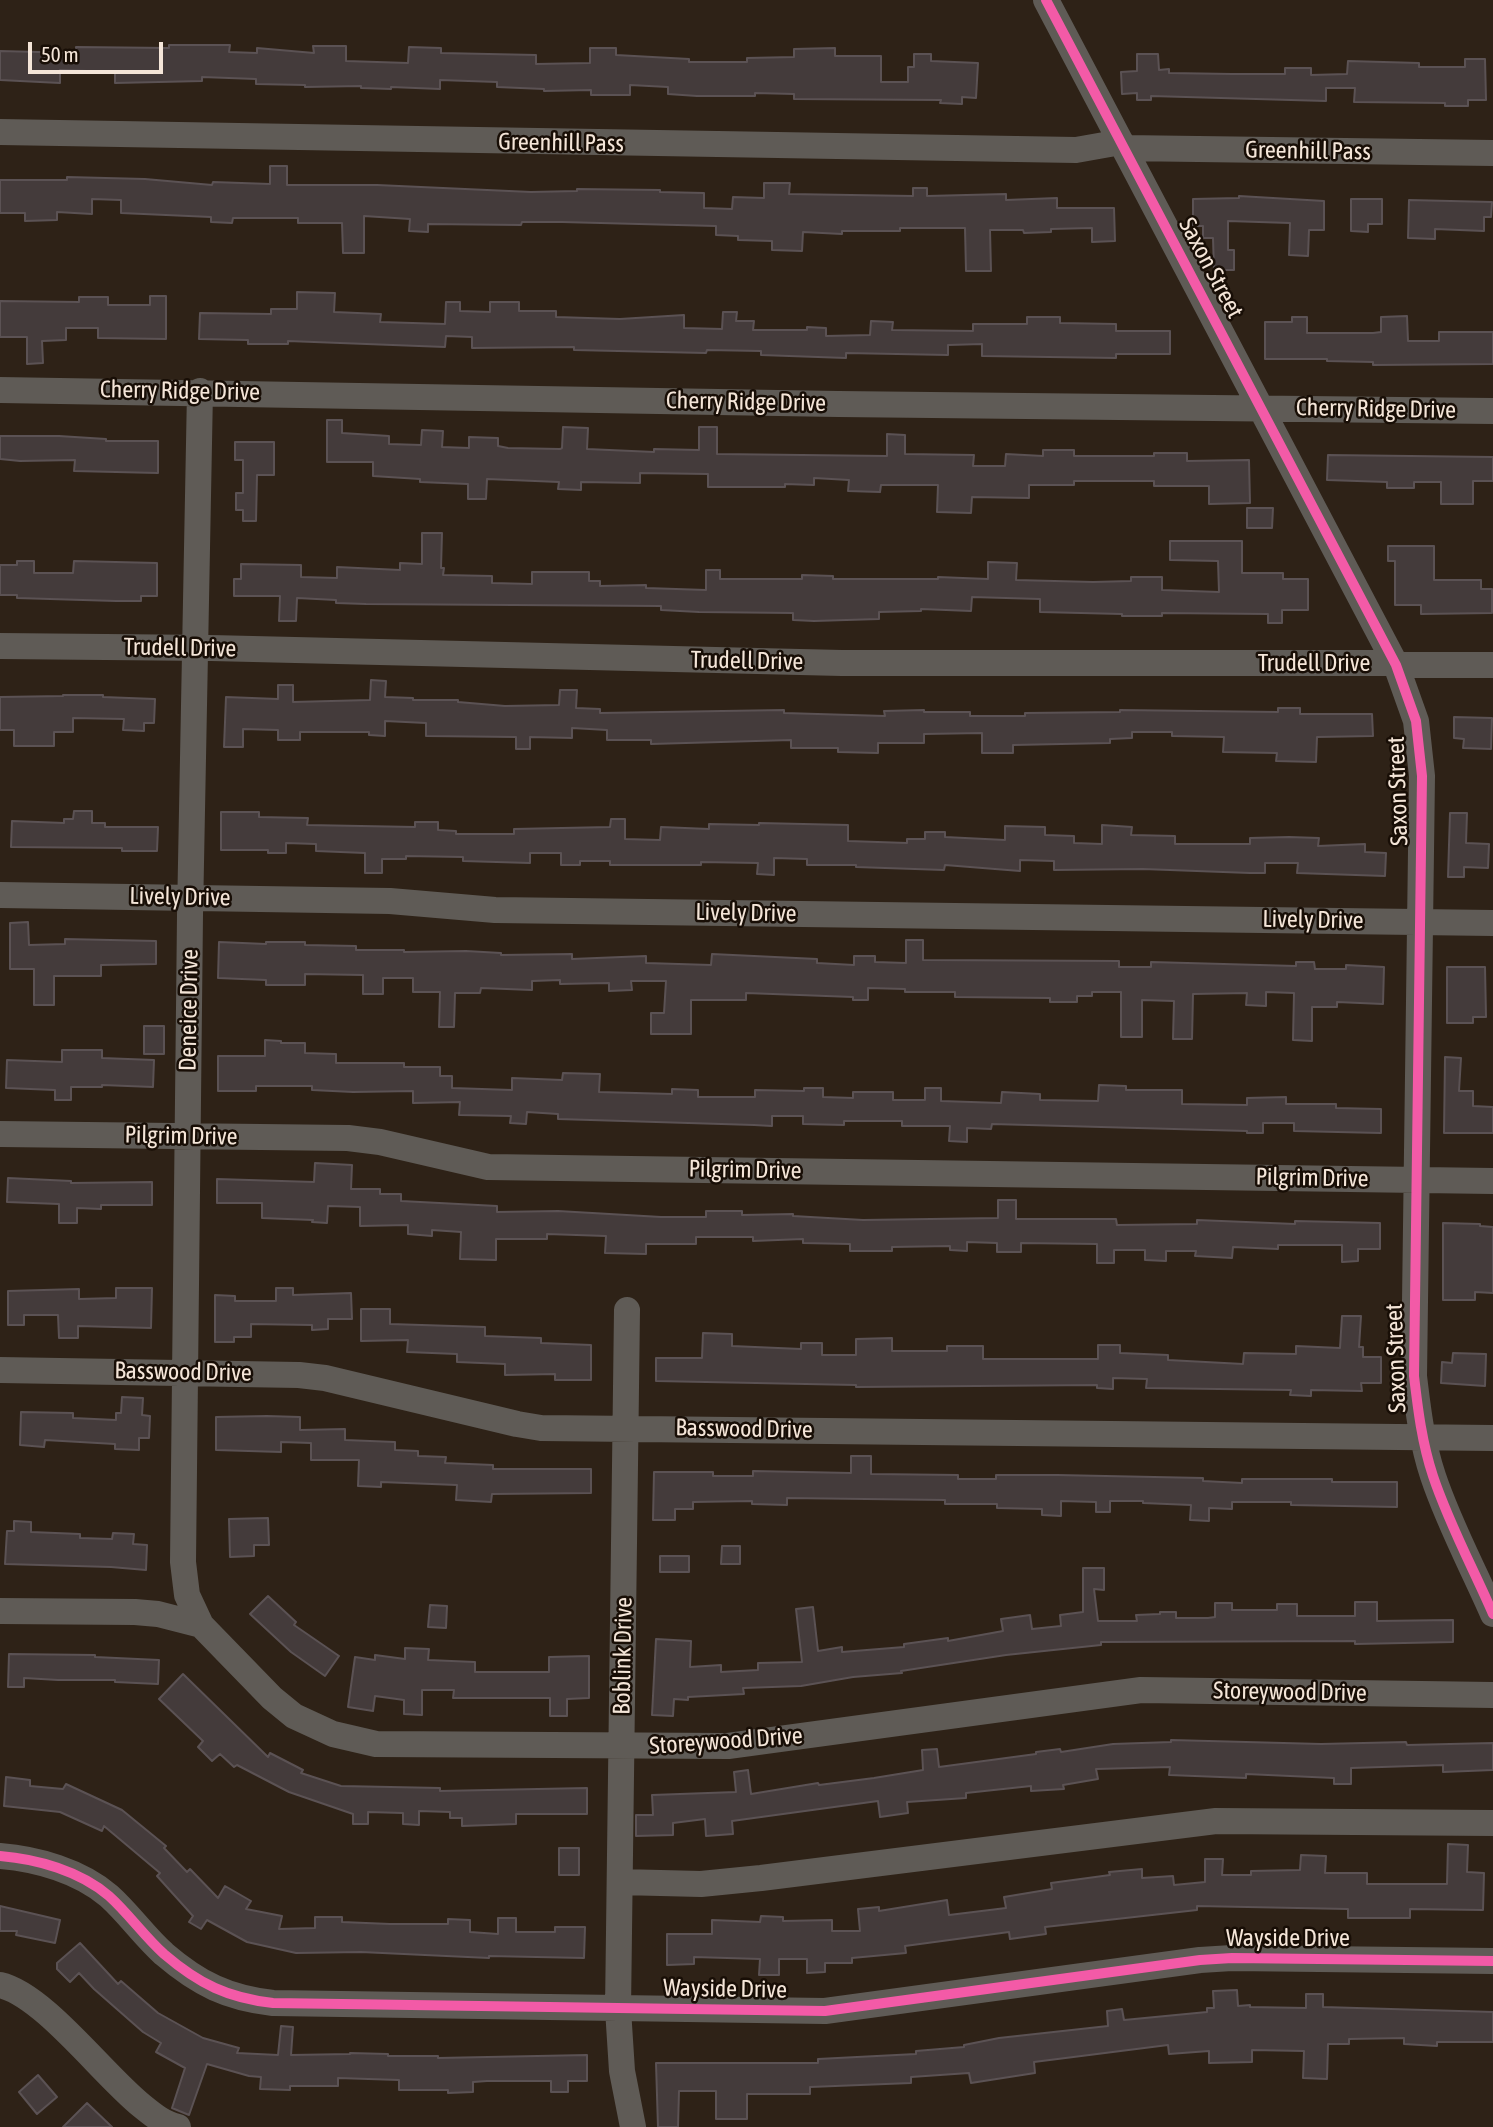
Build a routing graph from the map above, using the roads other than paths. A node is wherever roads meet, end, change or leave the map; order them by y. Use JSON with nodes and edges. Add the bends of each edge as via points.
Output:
{"nodes":[{"id":1,"x":1046,"y":0,"type":"edge"},
{"id":2,"x":0,"y":132,"type":"edge"},
{"id":3,"x":1122,"y":145,"type":"junction"},
{"id":4,"x":1493,"y":153,"type":"edge"},
{"id":5,"x":0,"y":390,"type":"edge"},
{"id":6,"x":200,"y":391,"type":"junction"},
{"id":7,"x":1261,"y":407,"type":"junction"},
{"id":8,"x":1493,"y":411,"type":"edge"},
{"id":9,"x":0,"y":646,"type":"edge"},
{"id":10,"x":195,"y":648,"type":"junction"},
{"id":11,"x":1396,"y":665,"type":"junction"},
{"id":12,"x":1493,"y":665,"type":"edge"},
{"id":13,"x":0,"y":895,"type":"edge"},
{"id":14,"x":191,"y":897,"type":"junction"},
{"id":15,"x":1420,"y":922,"type":"junction"},
{"id":16,"x":1493,"y":923,"type":"edge"},
{"id":17,"x":0,"y":1134,"type":"edge"},
{"id":18,"x":188,"y":1136,"type":"junction"},
{"id":19,"x":1417,"y":1180,"type":"junction"},
{"id":20,"x":1493,"y":1181,"type":"edge"},
{"id":21,"x":628,"y":1310,"type":"dead end"},
{"id":22,"x":0,"y":1370,"type":"edge"},
{"id":23,"x":185,"y":1372,"type":"junction"},
{"id":24,"x":626,"y":1427,"type":"junction"},
{"id":25,"x":1422,"y":1437,"type":"junction"},
{"id":26,"x":1493,"y":1438,"type":"edge"},
{"id":27,"x":0,"y":1611,"type":"edge"},
{"id":28,"x":1493,"y":1614,"type":"edge"},
{"id":29,"x":201,"y":1625,"type":"junction"},
{"id":30,"x":1493,"y":1695,"type":"edge"},
{"id":31,"x":622,"y":1747,"type":"junction"},
{"id":32,"x":1493,"y":1823,"type":"edge"},
{"id":33,"x":0,"y":1856,"type":"edge"},
{"id":34,"x":620,"y":1882,"type":"junction"},
{"id":35,"x":1493,"y":1961,"type":"edge"},
{"id":36,"x":0,"y":1985,"type":"edge"},
{"id":37,"x":618,"y":2009,"type":"junction"},
{"id":38,"x":178,"y":2127,"type":"edge"},
{"id":39,"x":633,"y":2127,"type":"edge"}],
"edges":[{"from":1,"to":3,"type":"street","name":"Saxon Street"},
{"from":2,"to":3,"type":"street","name":"Greenhill Pass","via":[[1048,149]]},
{"from":3,"to":4,"type":"street","name":"Greenhill Pass"},
{"from":3,"to":7,"type":"street","name":"Saxon Street"},
{"from":5,"to":6,"type":"street","name":"Cherry Ridge Drive"},
{"from":6,"to":7,"type":"street","name":"Cherry Ridge Drive"},
{"from":6,"to":10,"type":"street","name":"Deneice Drive"},
{"from":7,"to":8,"type":"street","name":"Cherry Ridge Drive"},
{"from":7,"to":11,"type":"street","name":"Saxon Street"},
{"from":9,"to":10,"type":"street","name":"Trudell Drive"},
{"from":10,"to":11,"type":"street","name":"Trudell Drive","via":[[842,663]]},
{"from":10,"to":14,"type":"street","name":"Deneice Drive"},
{"from":11,"to":12,"type":"street","name":"Trudell Drive"},
{"from":11,"to":15,"type":"street","name":"Saxon Street","via":[[1420,746]]},
{"from":13,"to":14,"type":"street","name":"Lively Drive"},
{"from":14,"to":15,"type":"street","name":"Lively Drive","via":[[390,901],[495,910]]},
{"from":14,"to":18,"type":"street","name":"Deneice Drive"},
{"from":15,"to":16,"type":"street","name":"Lively Drive"},
{"from":15,"to":19,"type":"street","name":"Saxon Street"},
{"from":17,"to":18,"type":"street","name":"Pilgrim Drive"},
{"from":18,"to":19,"type":"street","name":"Pilgrim Drive","via":[[365,1140],[488,1167]]},
{"from":18,"to":23,"type":"street","name":"Deneice Drive"},
{"from":19,"to":20,"type":"street","name":"Pilgrim Drive"},
{"from":19,"to":25,"type":"street","name":"Saxon Street","via":[[1413,1339]]},
{"from":21,"to":24,"type":"street","name":"Boblink Drive"},
{"from":22,"to":23,"type":"street","name":"Basswood Drive"},
{"from":23,"to":24,"type":"street","name":"Basswood Drive","via":[[325,1378],[541,1428]]},
{"from":23,"to":29,"type":"street","name":"Deneice Drive","via":[[183,1562],[187,1595]]},
{"from":24,"to":25,"type":"street","name":"Basswood Drive"},
{"from":24,"to":31,"type":"street","name":"Boblink Drive"},
{"from":25,"to":26,"type":"street","name":"Basswood Drive"},
{"from":25,"to":28,"type":"street","name":"Saxon Street","via":[[1448,1516]]},
{"from":27,"to":29,"type":"street","via":[[135,1612]]},
{"from":29,"to":31,"type":"street","name":"Storeywood Drive","via":[[272,1698],[294,1716],[333,1734],[376,1744]]},
{"from":30,"to":31,"type":"street","name":"Storeywood Drive","via":[[1141,1690],[745,1744]]},
{"from":31,"to":34,"type":"street","name":"Boblink Drive"},
{"from":32,"to":34,"type":"street","via":[[1216,1821],[761,1878],[701,1884]]},
{"from":33,"to":37,"type":"street","name":"Wayside Drive","via":[[49,1865],[89,1882],[200,1982],[246,2000]]},
{"from":34,"to":37,"type":"street","name":"Boblink Drive"},
{"from":35,"to":37,"type":"street","name":"Wayside Drive","via":[[1221,1958],[841,2011]]},
{"from":36,"to":38,"type":"street","via":[[27,1997],[125,2092],[158,2119]]},
{"from":37,"to":39,"type":"street","name":"Boblink Drive","via":[[622,2071]]}]}
